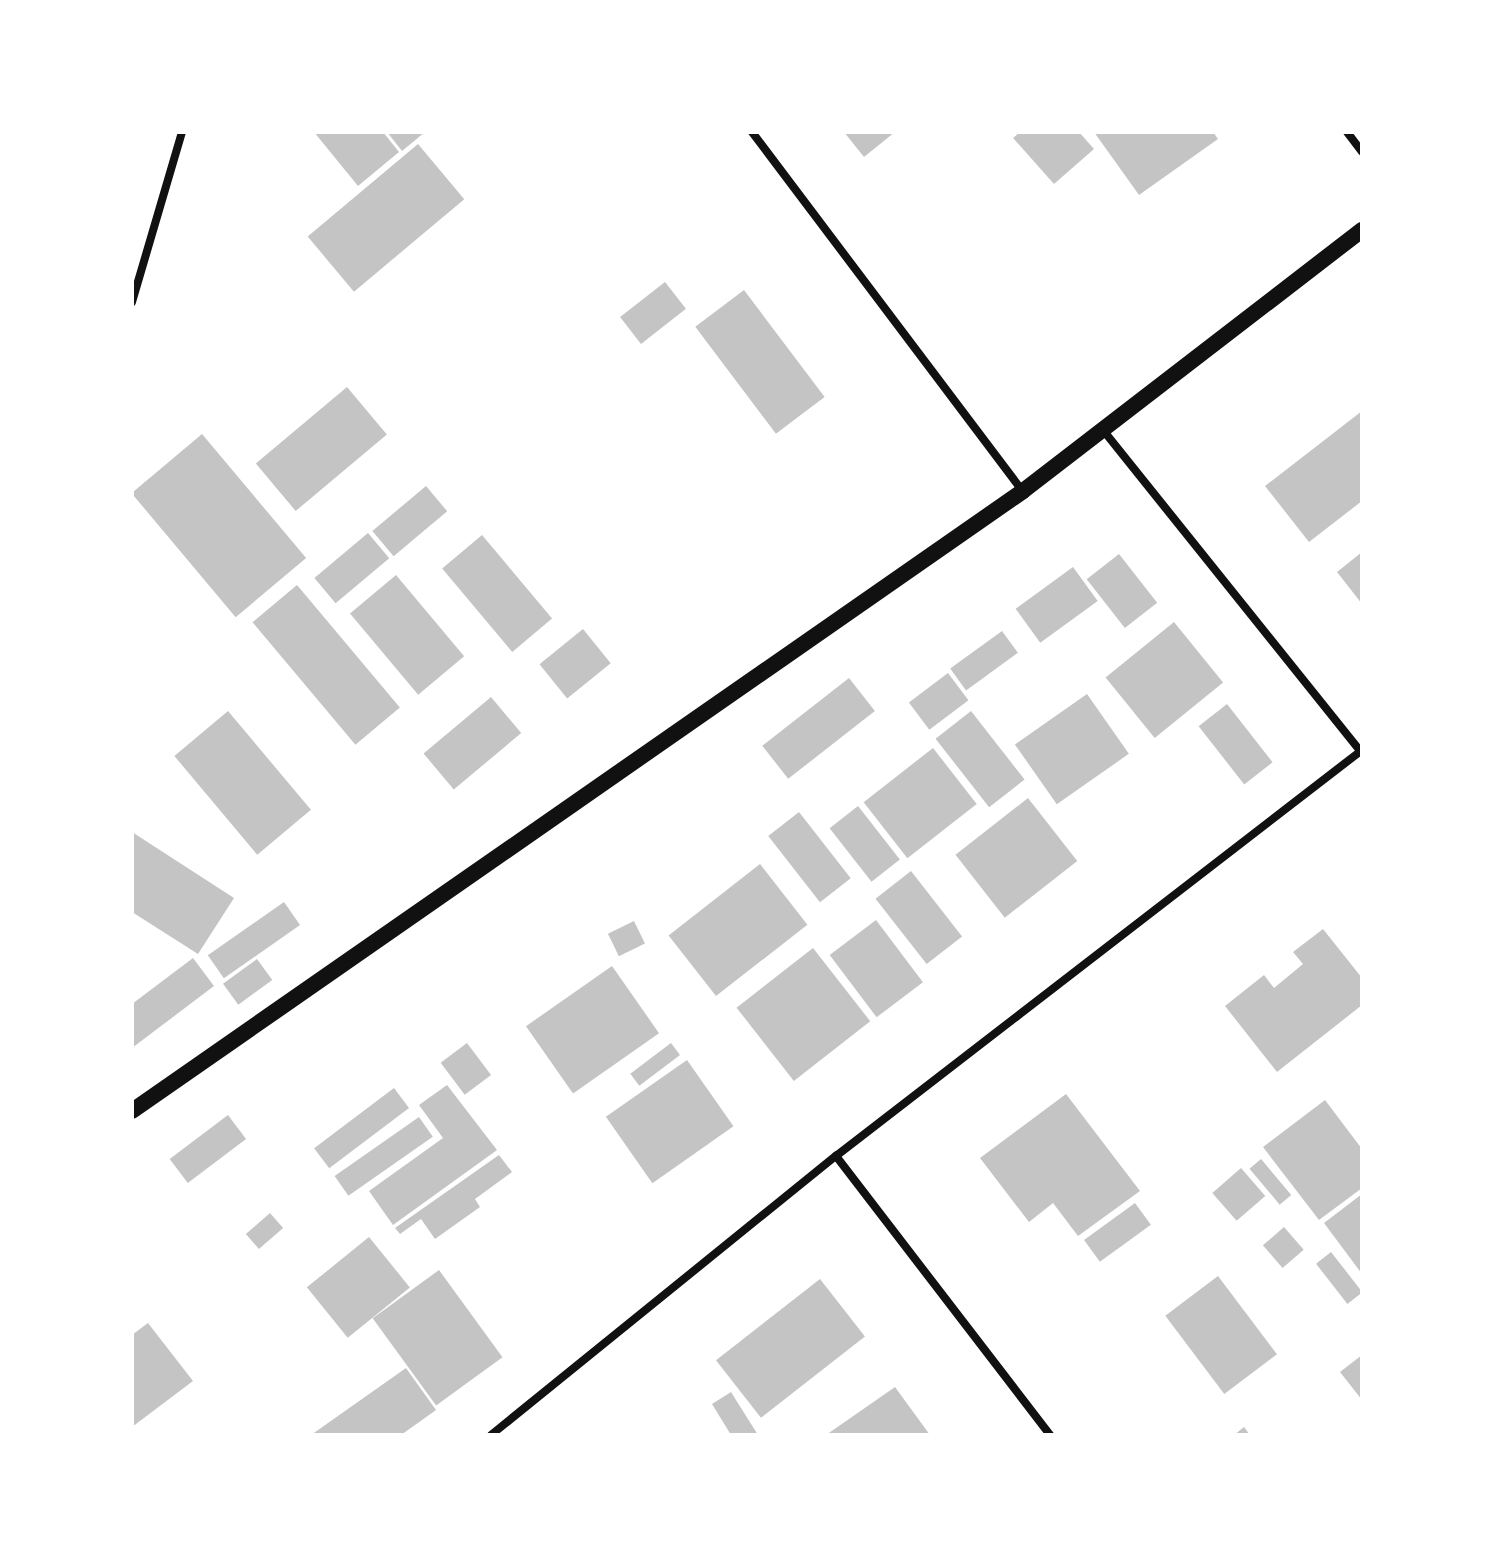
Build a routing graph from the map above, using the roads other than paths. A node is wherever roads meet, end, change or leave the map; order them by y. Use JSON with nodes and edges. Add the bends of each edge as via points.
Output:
{"nodes":[{"id":1,"x":182,"y":132,"type":"edge"},
{"id":2,"x":752,"y":132,"type":"edge"},
{"id":3,"x":1347,"y":132,"type":"edge"},
{"id":4,"x":1362,"y":152,"type":"edge"},
{"id":5,"x":1362,"y":230,"type":"edge"},
{"id":6,"x":132,"y":302,"type":"edge"},
{"id":7,"x":1102,"y":429,"type":"junction"},
{"id":8,"x":1023,"y":491,"type":"junction"},
{"id":9,"x":1361,"y":751,"type":"edge"},
{"id":10,"x":132,"y":1111,"type":"edge"},
{"id":11,"x":836,"y":1156,"type":"junction"},
{"id":12,"x":491,"y":1435,"type":"edge"},
{"id":13,"x":1050,"y":1435,"type":"edge"}],
"edges":[{"from":1,"to":6,"type":"street"},
{"from":2,"to":8,"type":"street"},
{"from":3,"to":4,"type":"street"},
{"from":5,"to":7,"type":"main road"},
{"from":7,"to":8,"type":"main road"},
{"from":7,"to":9,"type":"street"},
{"from":8,"to":10,"type":"main road"},
{"from":9,"to":11,"type":"street"},
{"from":11,"to":12,"type":"street"},
{"from":11,"to":13,"type":"street"}]}
